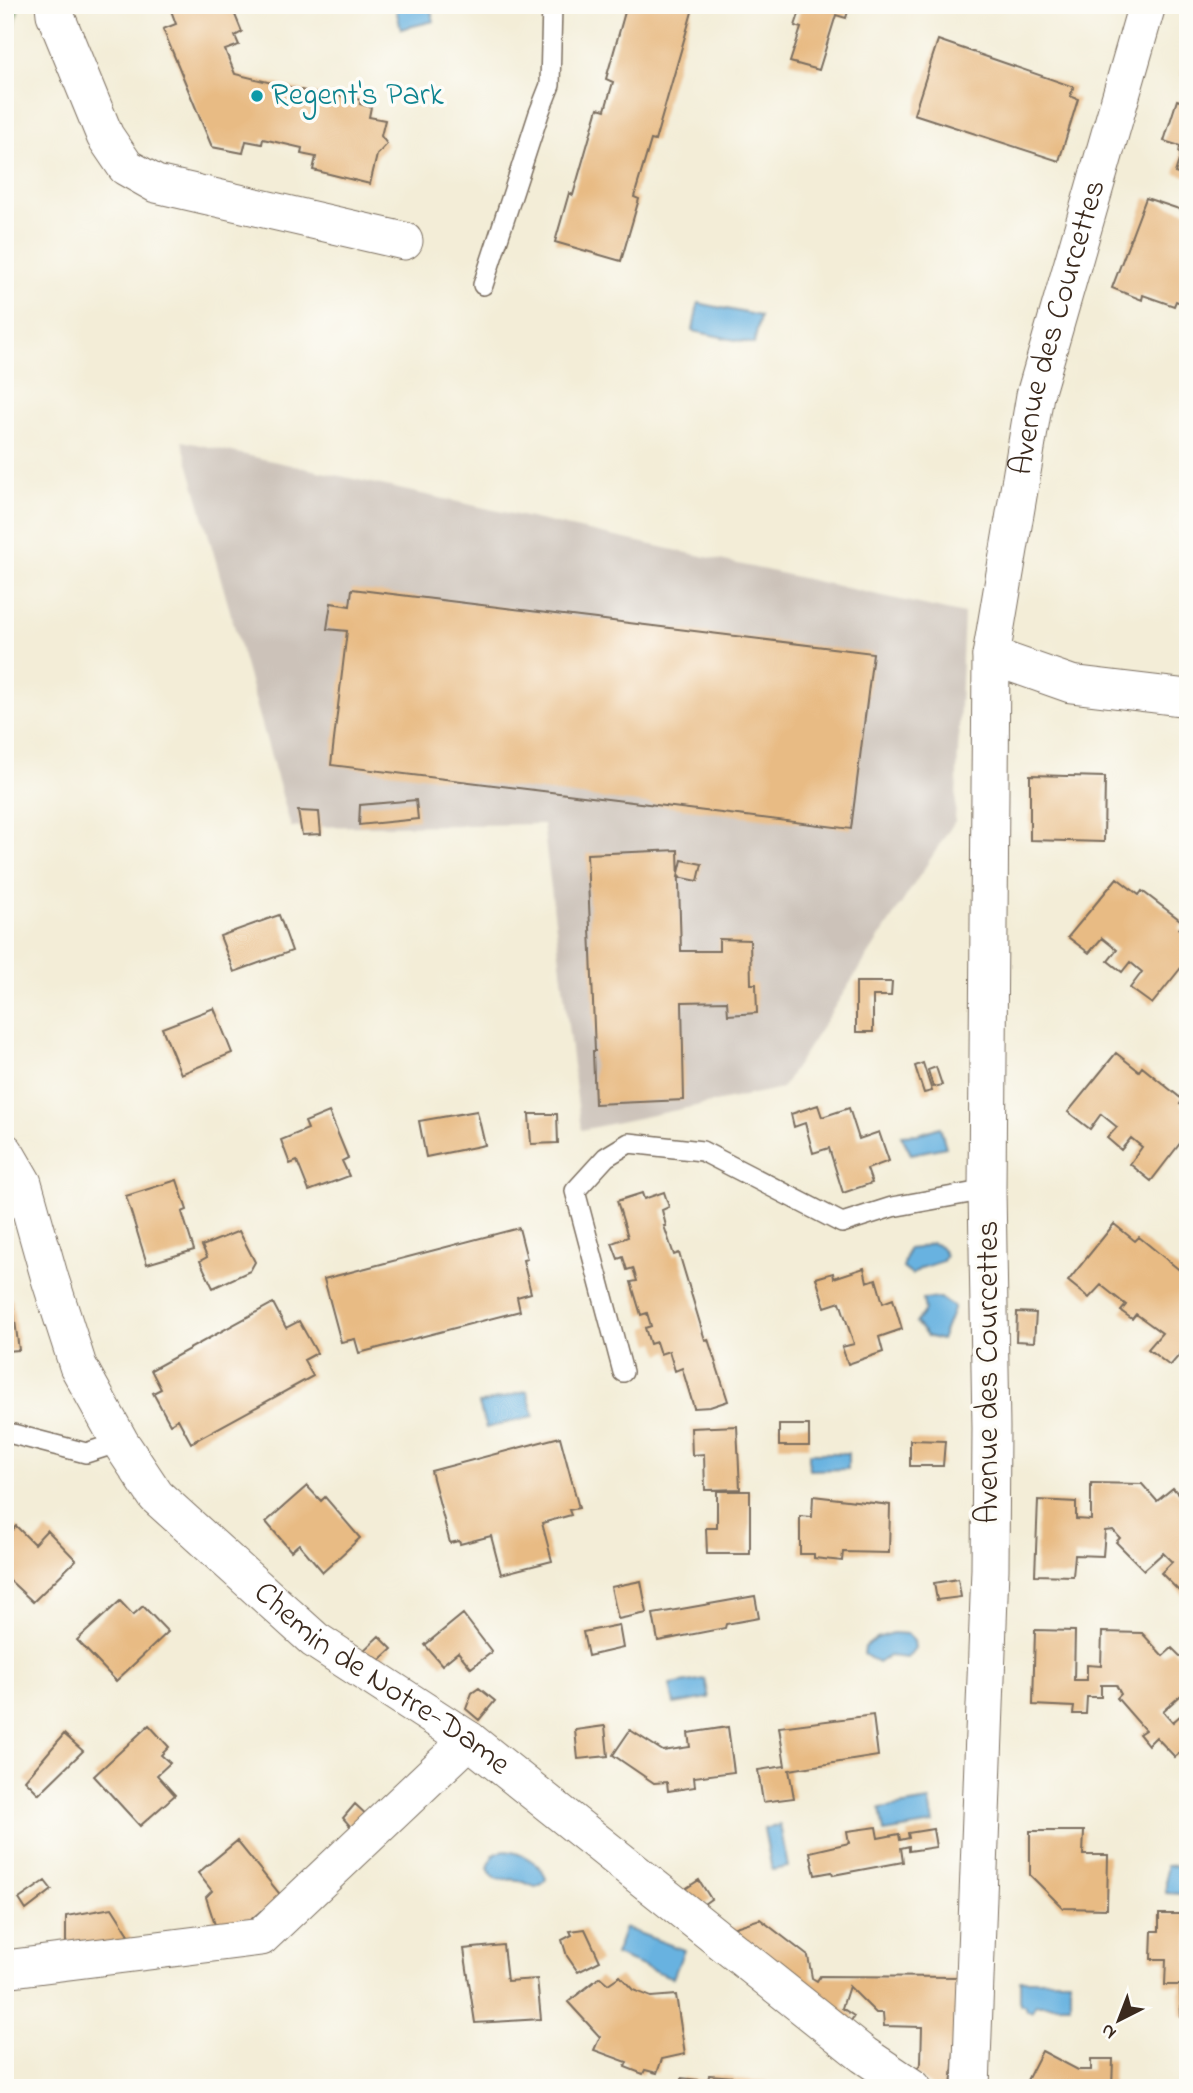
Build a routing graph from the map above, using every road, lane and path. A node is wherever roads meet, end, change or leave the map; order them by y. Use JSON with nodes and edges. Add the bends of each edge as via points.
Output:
{"nodes":[{"id":1,"x":54,"y":5,"type":"edge"},
{"id":2,"x":552,"y":5,"type":"edge"},
{"id":3,"x":1147,"y":5,"type":"edge"},
{"id":4,"x":404,"y":242,"type":"dead end"},
{"id":5,"x":483,"y":285,"type":"dead end"},
{"id":6,"x":991,"y":656,"type":"junction"},
{"id":7,"x":1188,"y":698,"type":"edge"},
{"id":8,"x":5,"y":1152,"type":"edge"},
{"id":9,"x":987,"y":1190,"type":"junction"},
{"id":10,"x":623,"y":1372,"type":"dead end"},
{"id":11,"x":5,"y":1432,"type":"edge"},
{"id":12,"x":120,"y":1442,"type":"junction"},
{"id":13,"x":469,"y":1740,"type":"junction"},
{"id":14,"x":5,"y":1969,"type":"edge"},
{"id":15,"x":913,"y":2088,"type":"edge"},
{"id":16,"x":971,"y":2088,"type":"edge"}],
"edges":[{"from":1,"to":4,"type":"street","via":[[105,136],[126,167],[156,184]]},
{"from":2,"to":5,"type":"lane","via":[[550,85]]},
{"from":3,"to":6,"type":"street","name":"Avenue des Courcettes","via":[[1035,395]]},
{"from":6,"to":7,"type":"street","via":[[1071,684]]},
{"from":6,"to":9,"type":"street","name":"Avenue des Courcettes"},
{"from":8,"to":12,"type":"street","name":"Chemin de Notre-Dame","via":[[23,1183],[78,1366]]},
{"from":9,"to":10,"type":"lane","via":[[892,1207],[842,1223],[702,1152],[629,1143],[606,1157],[575,1191]]},
{"from":9,"to":16,"type":"street","name":"Avenue des Courcettes","via":[[990,1569]]},
{"from":11,"to":12,"type":"lane","via":[[86,1453]]},
{"from":12,"to":13,"type":"street","name":"Chemin de Notre-Dame","via":[[156,1496],[315,1640]]},
{"from":13,"to":14,"type":"street","via":[[261,1937]]},
{"from":13,"to":15,"type":"street","name":"Chemin de Notre-Dame","via":[[864,2055]]}]}
